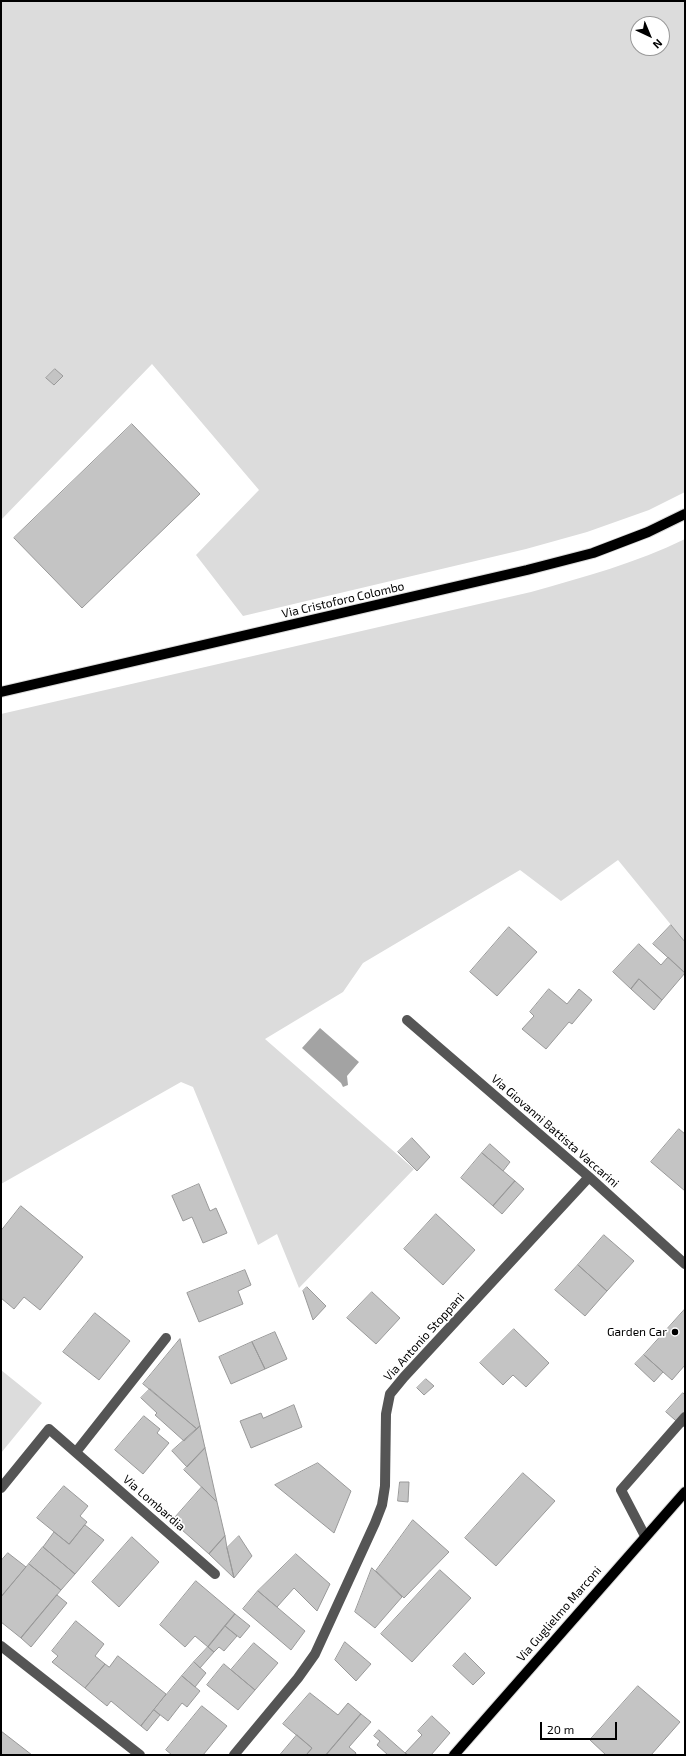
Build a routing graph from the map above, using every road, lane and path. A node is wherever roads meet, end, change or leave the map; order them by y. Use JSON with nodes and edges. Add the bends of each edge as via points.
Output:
{"nodes":[{"id":1,"x":685,"y":514,"type":"edge"},
{"id":2,"x":1,"y":692,"type":"edge"},
{"id":3,"x":407,"y":1020,"type":"dead end"},
{"id":4,"x":589,"y":1177,"type":"junction"},
{"id":5,"x":685,"y":1264,"type":"edge"},
{"id":6,"x":166,"y":1338,"type":"dead end"},
{"id":7,"x":685,"y":1417,"type":"edge"},
{"id":8,"x":76,"y":1452,"type":"junction"},
{"id":9,"x":1,"y":1488,"type":"edge"},
{"id":10,"x":685,"y":1492,"type":"edge"},
{"id":11,"x":645,"y":1536,"type":"junction"},
{"id":12,"x":215,"y":1574,"type":"dead end"},
{"id":13,"x":1,"y":1646,"type":"edge"},
{"id":14,"x":140,"y":1755,"type":"edge"},
{"id":15,"x":234,"y":1755,"type":"edge"},
{"id":16,"x":454,"y":1755,"type":"edge"}],
"edges":[{"from":1,"to":2,"type":"main road","name":"Via Cristoforo Colombo","via":[[648,532],[593,553]]},
{"from":3,"to":4,"type":"street","name":"Via Giovanni Battista Vaccarini"},
{"from":4,"to":5,"type":"street","name":"Via Giovanni Battista Vaccarini"},
{"from":4,"to":15,"type":"street","name":"Via Antonio Stoppani","via":[[390,1394],[386,1414],[386,1486],[375,1523],[315,1654]]},
{"from":6,"to":8,"type":"street"},
{"from":7,"to":11,"type":"street","via":[[621,1490]]},
{"from":8,"to":9,"type":"street","name":"Via Lombardia","via":[[49,1429]]},
{"from":8,"to":12,"type":"street","name":"Via Lombardia"},
{"from":10,"to":11,"type":"main road","name":"Via Guglielmo Marconi"},
{"from":11,"to":16,"type":"main road","name":"Via Guglielmo Marconi"},
{"from":13,"to":14,"type":"street"}]}
